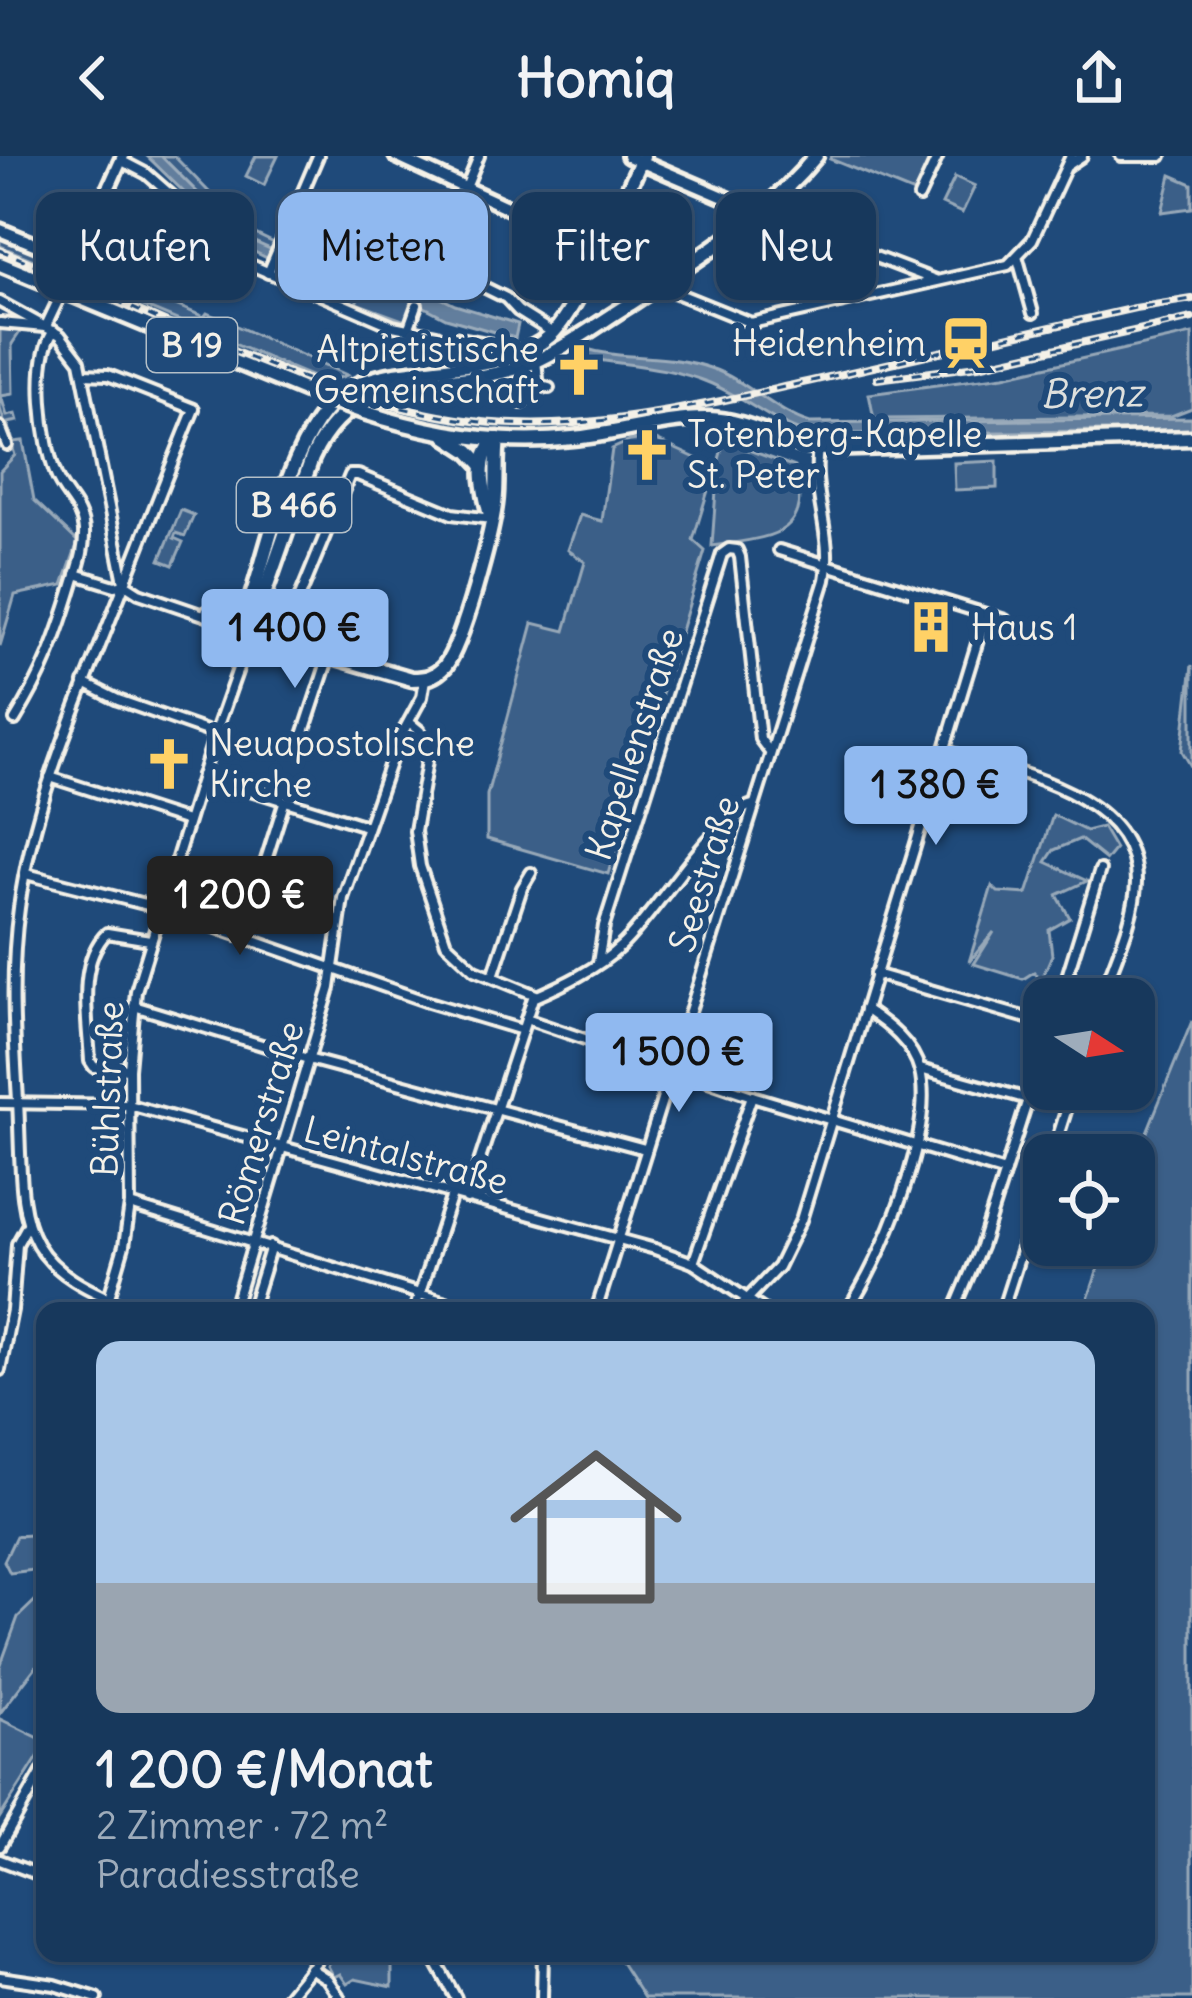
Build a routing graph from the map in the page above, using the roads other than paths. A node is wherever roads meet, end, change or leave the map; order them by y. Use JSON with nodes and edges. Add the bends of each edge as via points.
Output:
{"nodes":[{"id":1,"x":318,"y":156,"type":"edge"},
{"id":2,"x":396,"y":156,"type":"edge"},
{"id":3,"x":479,"y":156,"type":"edge"},
{"id":4,"x":815,"y":156,"type":"edge"},
{"id":5,"x":938,"y":156,"type":"edge"},
{"id":6,"x":1071,"y":156,"type":"edge"},
{"id":7,"x":1082,"y":156,"type":"edge"},
{"id":8,"x":1121,"y":156,"type":"edge"},
{"id":9,"x":1161,"y":156,"type":"edge"},
{"id":10,"x":637,"y":158,"type":"edge"},
{"id":11,"x":123,"y":159,"type":"edge"},
{"id":12,"x":1066,"y":167,"type":"junction"},
{"id":13,"x":466,"y":186,"type":"junction"},
{"id":14,"x":789,"y":186,"type":"junction"},
{"id":15,"x":109,"y":192,"type":"edge"},
{"id":16,"x":464,"y":192,"type":"edge"},
{"id":17,"x":623,"y":192,"type":"edge"},
{"id":18,"x":783,"y":192,"type":"edge"},
{"id":19,"x":790,"y":192,"type":"edge"},
{"id":20,"x":716,"y":193,"type":"edge"},
{"id":21,"x":920,"y":197,"type":"dead end"},
{"id":22,"x":512,"y":208,"type":"edge"},
{"id":23,"x":0,"y":230,"type":"edge"},
{"id":24,"x":36,"y":245,"type":"edge"},
{"id":25,"x":876,"y":256,"type":"edge"},
{"id":26,"x":1018,"y":259,"type":"junction"},
{"id":27,"x":0,"y":265,"type":"edge"},
{"id":28,"x":905,"y":267,"type":"junction"},
{"id":29,"x":270,"y":268,"type":"junction"},
{"id":30,"x":936,"y":281,"type":"junction"},
{"id":31,"x":909,"y":288,"type":"junction"},
{"id":32,"x":488,"y":289,"type":"edge"},
{"id":33,"x":61,"y":300,"type":"edge"},
{"id":34,"x":574,"y":300,"type":"edge"},
{"id":35,"x":633,"y":300,"type":"edge"},
{"id":36,"x":692,"y":300,"type":"edge"},
{"id":37,"x":0,"y":302,"type":"edge"},
{"id":38,"x":417,"y":304,"type":"dead end"},
{"id":39,"x":1033,"y":313,"type":"dead end"},
{"id":40,"x":0,"y":323,"type":"edge"},
{"id":41,"x":50,"y":328,"type":"junction"},
{"id":42,"x":408,"y":330,"type":"junction"},
{"id":43,"x":553,"y":333,"type":"junction"},
{"id":44,"x":447,"y":344,"type":"junction"},
{"id":45,"x":493,"y":344,"type":"dead end"},
{"id":46,"x":536,"y":361,"type":"junction"},
{"id":47,"x":480,"y":363,"type":"junction"},
{"id":48,"x":434,"y":369,"type":"junction"},
{"id":49,"x":449,"y":373,"type":"junction"},
{"id":50,"x":84,"y":374,"type":"junction"},
{"id":51,"x":536,"y":384,"type":"junction"},
{"id":52,"x":549,"y":388,"type":"dead end"},
{"id":53,"x":522,"y":403,"type":"dead end"},
{"id":54,"x":0,"y":427,"type":"edge"},
{"id":55,"x":440,"y":432,"type":"junction"},
{"id":56,"x":1192,"y":438,"type":"edge"},
{"id":57,"x":498,"y":440,"type":"junction"},
{"id":58,"x":7,"y":445,"type":"dead end"},
{"id":59,"x":818,"y":448,"type":"junction"},
{"id":60,"x":483,"y":466,"type":"junction"},
{"id":61,"x":491,"y":519,"type":"junction"},
{"id":62,"x":779,"y":550,"type":"dead end"},
{"id":63,"x":828,"y":565,"type":"junction"},
{"id":64,"x":76,"y":574,"type":"junction"},
{"id":65,"x":124,"y":584,"type":"junction"},
{"id":66,"x":986,"y":614,"type":"junction"},
{"id":67,"x":1004,"y":620,"type":"dead end"},
{"id":68,"x":252,"y":623,"type":"junction"},
{"id":69,"x":292,"y":636,"type":"junction"},
{"id":70,"x":329,"y":654,"type":"junction"},
{"id":71,"x":425,"y":679,"type":"junction"},
{"id":72,"x":84,"y":683,"type":"junction"},
{"id":73,"x":15,"y":720,"type":"dead end"},
{"id":74,"x":409,"y":722,"type":"junction"},
{"id":75,"x":215,"y":734,"type":"junction"},
{"id":76,"x":301,"y":740,"type":"dead end"},
{"id":77,"x":943,"y":750,"type":"junction"},
{"id":78,"x":769,"y":752,"type":"junction"},
{"id":79,"x":202,"y":775,"type":"junction"},
{"id":80,"x":50,"y":777,"type":"junction"},
{"id":81,"x":284,"y":803,"type":"junction"},
{"id":82,"x":753,"y":805,"type":"junction"},
{"id":83,"x":188,"y":821,"type":"junction"},
{"id":84,"x":366,"y":826,"type":"junction"},
{"id":85,"x":1100,"y":870,"type":"dead end"},
{"id":86,"x":530,"y":873,"type":"dead end"},
{"id":87,"x":26,"y":874,"type":"junction"},
{"id":88,"x":160,"y":908,"type":"junction"},
{"id":89,"x":242,"y":936,"type":"junction"},
{"id":90,"x":150,"y":940,"type":"junction"},
{"id":91,"x":598,"y":963,"type":"junction"},
{"id":92,"x":334,"y":970,"type":"junction"},
{"id":93,"x":875,"y":974,"type":"junction"},
{"id":94,"x":493,"y":976,"type":"junction"},
{"id":95,"x":1067,"y":978,"type":"edge"},
{"id":96,"x":1108,"y":978,"type":"edge"},
{"id":97,"x":537,"y":996,"type":"junction"},
{"id":98,"x":134,"y":1006,"type":"junction"},
{"id":99,"x":864,"y":1008,"type":"junction"},
{"id":100,"x":1023,"y":1017,"type":"edge"},
{"id":101,"x":526,"y":1018,"type":"junction"},
{"id":102,"x":522,"y":1030,"type":"junction"},
{"id":103,"x":308,"y":1059,"type":"junction"},
{"id":104,"x":671,"y":1068,"type":"junction"},
{"id":105,"x":128,"y":1069,"type":"junction"},
{"id":106,"x":920,"y":1069,"type":"junction"},
{"id":107,"x":752,"y":1096,"type":"junction"},
{"id":108,"x":1023,"y":1098,"type":"edge"},
{"id":109,"x":0,"y":1103,"type":"edge"},
{"id":110,"x":18,"y":1105,"type":"junction"},
{"id":111,"x":129,"y":1106,"type":"junction"},
{"id":112,"x":497,"y":1107,"type":"junction"},
{"id":113,"x":1025,"y":1110,"type":"edge"},
{"id":114,"x":831,"y":1120,"type":"junction"},
{"id":115,"x":916,"y":1145,"type":"junction"},
{"id":116,"x":645,"y":1149,"type":"junction"},
{"id":117,"x":281,"y":1150,"type":"junction"},
{"id":118,"x":1005,"y":1172,"type":"junction"},
{"id":119,"x":452,"y":1195,"type":"junction"},
{"id":120,"x":467,"y":1199,"type":"junction"},
{"id":121,"x":130,"y":1205,"type":"junction"},
{"id":122,"x":27,"y":1226,"type":"junction"},
{"id":123,"x":618,"y":1238,"type":"junction"},
{"id":124,"x":254,"y":1240,"type":"junction"},
{"id":125,"x":271,"y":1246,"type":"junction"},
{"id":126,"x":1023,"y":1247,"type":"edge"},
{"id":127,"x":693,"y":1263,"type":"junction"},
{"id":128,"x":420,"y":1293,"type":"junction"},
{"id":129,"x":751,"y":1299,"type":"junction"},
{"id":130,"x":109,"y":1300,"type":"junction"},
{"id":131,"x":115,"y":1302,"type":"edge"},
{"id":132,"x":236,"y":1302,"type":"edge"},
{"id":133,"x":254,"y":1302,"type":"edge"},
{"id":134,"x":417,"y":1302,"type":"edge"},
{"id":135,"x":448,"y":1302,"type":"edge"},
{"id":136,"x":599,"y":1302,"type":"edge"},
{"id":137,"x":747,"y":1302,"type":"edge"},
{"id":138,"x":754,"y":1302,"type":"edge"},
{"id":139,"x":852,"y":1302,"type":"edge"},
{"id":140,"x":958,"y":1302,"type":"edge"},
{"id":141,"x":1006,"y":1302,"type":"edge"},
{"id":142,"x":0,"y":1370,"type":"edge"},
{"id":143,"x":36,"y":1783,"type":"edge"},
{"id":144,"x":0,"y":1846,"type":"edge"},
{"id":145,"x":0,"y":1860,"type":"edge"},
{"id":146,"x":36,"y":1874,"type":"edge"},
{"id":147,"x":315,"y":1962,"type":"edge"},
{"id":148,"x":438,"y":1962,"type":"edge"},
{"id":149,"x":543,"y":1962,"type":"edge"},
{"id":150,"x":310,"y":1968,"type":"junction"},
{"id":151,"x":0,"y":1978,"type":"edge"},
{"id":152,"x":97,"y":1998,"type":"edge"},
{"id":153,"x":286,"y":1998,"type":"edge"},
{"id":154,"x":340,"y":1998,"type":"edge"},
{"id":155,"x":456,"y":1998,"type":"edge"},
{"id":156,"x":542,"y":1998,"type":"edge"}],
"edges":[{"from":1,"to":29,"type":"street"},
{"from":2,"to":13,"type":"main road"},
{"from":3,"to":13,"type":"street"},
{"from":4,"to":14,"type":"main road","number":"B 466"},
{"from":5,"to":21,"type":"street"},
{"from":6,"to":12,"type":"street"},
{"from":7,"to":12,"type":"street"},
{"from":8,"to":9,"type":"street"},
{"from":10,"to":17,"type":"main road","number":"B 466"},
{"from":10,"to":20,"type":"main road"},
{"from":11,"to":15,"type":"main road"},
{"from":11,"to":29,"type":"street","via":[[240,258]]},
{"from":12,"to":26,"type":"street"},
{"from":13,"to":16,"type":"street"},
{"from":13,"to":22,"type":"main road"},
{"from":14,"to":18,"type":"main road","number":"B 466"},
{"from":14,"to":19,"type":"street"},
{"from":23,"to":24,"type":"main road"},
{"from":25,"to":28,"type":"street"},
{"from":26,"to":30,"type":"street"},
{"from":26,"to":39,"type":"street"},
{"from":27,"to":55,"type":"main road","number":"B 19","bridge":true,"via":[[316,395]]},
{"from":28,"to":30,"type":"street"},
{"from":28,"to":31,"type":"street"},
{"from":29,"to":42,"type":"street"},
{"from":30,"to":31,"type":"street"},
{"from":31,"to":36,"type":"street","via":[[762,322]]},
{"from":32,"to":43,"type":"street"},
{"from":33,"to":41,"type":"street"},
{"from":34,"to":43,"type":"main road","number":"B 466"},
{"from":35,"to":46,"type":"main road","number":"B 466"},
{"from":37,"to":41,"type":"street"},
{"from":38,"to":42,"type":"street"},
{"from":40,"to":41,"type":"street"},
{"from":41,"to":50,"type":"street","via":[[73,348]]},
{"from":41,"to":64,"type":"street","via":[[44,414],[56,476],[82,516]]},
{"from":42,"to":44,"type":"street"},
{"from":43,"to":47,"type":"main road","number":"B 466","via":[[520,354]]},
{"from":44,"to":45,"type":"street","via":[[452,336]]},
{"from":44,"to":47,"type":"street"},
{"from":44,"to":48,"type":"street"},
{"from":44,"to":49,"type":"street"},
{"from":46,"to":49,"type":"main road","number":"B 466"},
{"from":46,"to":51,"type":"street"},
{"from":47,"to":49,"type":"main road","number":"B 466"},
{"from":48,"to":49,"type":"main road","number":"B 466"},
{"from":48,"to":68,"type":"main road","number":"B 466","via":[[368,381],[323,412],[298,458]]},
{"from":49,"to":68,"type":"main road","number":"B 466","via":[[380,392],[330,427]]},
{"from":50,"to":65,"type":"street"},
{"from":50,"to":65,"type":"street","via":[[108,375],[194,410]]},
{"from":51,"to":52,"type":"street"},
{"from":51,"to":53,"type":"street"},
{"from":54,"to":58,"type":"street"},
{"from":55,"to":57,"type":"main road","number":"B 19"},
{"from":55,"to":60,"type":"main road"},
{"from":56,"to":59,"type":"main road","number":"B 19"},
{"from":57,"to":59,"type":"main road","number":"B 19","via":[[571,439],[708,419]]},
{"from":57,"to":60,"type":"main road","via":[[486,448]]},
{"from":57,"to":61,"type":"main road"},
{"from":59,"to":63,"type":"street","name":"Seestraße","via":[[815,484]]},
{"from":60,"to":61,"type":"main road"},
{"from":61,"to":69,"type":"street","via":[[452,514],[350,475]]},
{"from":61,"to":71,"type":"main road","via":[[449,659]]},
{"from":62,"to":63,"type":"street"},
{"from":63,"to":66,"type":"street"},
{"from":63,"to":78,"type":"street","name":"Seestraße"},
{"from":64,"to":65,"type":"street"},
{"from":64,"to":73,"type":"street","via":[[52,653]]},
{"from":65,"to":68,"type":"street","via":[[194,612]]},
{"from":65,"to":72,"type":"street"},
{"from":66,"to":67,"type":"street"},
{"from":66,"to":77,"type":"street"},
{"from":68,"to":69,"type":"main road"},
{"from":68,"to":75,"type":"street","name":"Bühlstraße"},
{"from":69,"to":70,"type":"main road"},
{"from":70,"to":71,"type":"main road"},
{"from":70,"to":76,"type":"street"},
{"from":71,"to":74,"type":"street","name":"Römerstraße"},
{"from":72,"to":75,"type":"street"},
{"from":72,"to":80,"type":"street"},
{"from":74,"to":84,"type":"street","name":"Römerstraße"},
{"from":74,"to":94,"type":"street","via":[[429,748],[415,832],[434,916],[455,955]]},
{"from":75,"to":79,"type":"street","name":"Bühlstraße"},
{"from":77,"to":93,"type":"street"},
{"from":77,"to":96,"type":"street","via":[[1060,787],[1114,824],[1136,887]]},
{"from":78,"to":82,"type":"street","name":"Seestraße"},
{"from":78,"to":91,"type":"street","name":"Kapellenstraße","via":[[760,740],[733,549],[722,554]]},
{"from":79,"to":81,"type":"street"},
{"from":79,"to":83,"type":"street","name":"Bühlstraße"},
{"from":80,"to":83,"type":"street"},
{"from":80,"to":87,"type":"street"},
{"from":81,"to":84,"type":"street"},
{"from":81,"to":89,"type":"street"},
{"from":82,"to":91,"type":"street","via":[[720,826],[639,929]]},
{"from":82,"to":104,"type":"street","name":"Seestraße"},
{"from":83,"to":88,"type":"street","name":"Bühlstraße"},
{"from":84,"to":92,"type":"street","name":"Römerstraße","via":[[339,915]]},
{"from":85,"to":95,"type":"street"},
{"from":86,"to":94,"type":"street"},
{"from":87,"to":88,"type":"street"},
{"from":87,"to":110,"type":"street","via":[[15,949]]},
{"from":88,"to":89,"type":"street"},
{"from":88,"to":90,"type":"street","name":"Bühlstraße"},
{"from":89,"to":92,"type":"street"},
{"from":90,"to":98,"type":"street","name":"Bühlstraße"},
{"from":90,"to":105,"type":"street","via":[[106,933],[88,962],[89,1061]]},
{"from":91,"to":97,"type":"street"},
{"from":92,"to":102,"type":"street"},
{"from":92,"to":103,"type":"street","name":"Römerstraße"},
{"from":93,"to":99,"type":"street"},
{"from":93,"to":100,"type":"street"},
{"from":94,"to":97,"type":"street"},
{"from":97,"to":101,"type":"street"},
{"from":98,"to":103,"type":"street"},
{"from":98,"to":105,"type":"street","name":"Bühlstraße"},
{"from":99,"to":106,"type":"street"},
{"from":99,"to":114,"type":"street"},
{"from":101,"to":102,"type":"street"},
{"from":101,"to":104,"type":"street"},
{"from":102,"to":112,"type":"street"},
{"from":103,"to":112,"type":"street"},
{"from":103,"to":117,"type":"street","name":"Römerstraße"},
{"from":104,"to":107,"type":"street"},
{"from":104,"to":116,"type":"street","name":"Seestraße"},
{"from":105,"to":111,"type":"street","name":"Bühlstraße"},
{"from":106,"to":108,"type":"street"},
{"from":106,"to":115,"type":"street"},
{"from":107,"to":114,"type":"street"},
{"from":107,"to":127,"type":"street"},
{"from":109,"to":110,"type":"street","name":"Leintalstraße"},
{"from":110,"to":111,"type":"street","name":"Leintalstraße"},
{"from":110,"to":122,"type":"street"},
{"from":111,"to":117,"type":"street","name":"Leintalstraße"},
{"from":111,"to":121,"type":"street","name":"Bühlstraße"},
{"from":112,"to":116,"type":"street"},
{"from":112,"to":120,"type":"street"},
{"from":113,"to":118,"type":"street"},
{"from":114,"to":115,"type":"street"},
{"from":114,"to":129,"type":"street","via":[[798,1226]]},
{"from":115,"to":118,"type":"street"},
{"from":115,"to":139,"type":"street","via":[[878,1258]]},
{"from":116,"to":123,"type":"street","name":"Seestraße"},
{"from":117,"to":119,"type":"street","name":"Leintalstraße"},
{"from":117,"to":124,"type":"street","name":"Römerstraße"},
{"from":118,"to":140,"type":"street"},
{"from":119,"to":120,"type":"street","name":"Leintalstraße"},
{"from":119,"to":128,"type":"street"},
{"from":120,"to":123,"type":"street","name":"Leintalstraße"},
{"from":121,"to":124,"type":"street"},
{"from":121,"to":130,"type":"street","name":"Bühlstraße"},
{"from":122,"to":130,"type":"street","via":[[64,1274]]},
{"from":122,"to":142,"type":"street","via":[[17,1244]]},
{"from":123,"to":127,"type":"street","name":"Leintalstraße"},
{"from":123,"to":136,"type":"street","name":"Seestraße"},
{"from":124,"to":125,"type":"street"},
{"from":124,"to":132,"type":"street","name":"Römerstraße"},
{"from":125,"to":128,"type":"street"},
{"from":125,"to":133,"type":"street","name":"Römerstraße"},
{"from":126,"to":141,"type":"street"},
{"from":127,"to":129,"type":"street","name":"Leintalstraße"},
{"from":128,"to":134,"type":"street"},
{"from":128,"to":135,"type":"street"},
{"from":129,"to":137,"type":"street"},
{"from":129,"to":138,"type":"street","name":"Leintalstraße"},
{"from":130,"to":131,"type":"street"},
{"from":143,"to":144,"type":"street"},
{"from":145,"to":146,"type":"street"},
{"from":147,"to":150,"type":"street"},
{"from":148,"to":155,"type":"street"},
{"from":149,"to":156,"type":"street"},
{"from":150,"to":153,"type":"street"},
{"from":150,"to":154,"type":"street"},
{"from":151,"to":152,"type":"street"}]}
